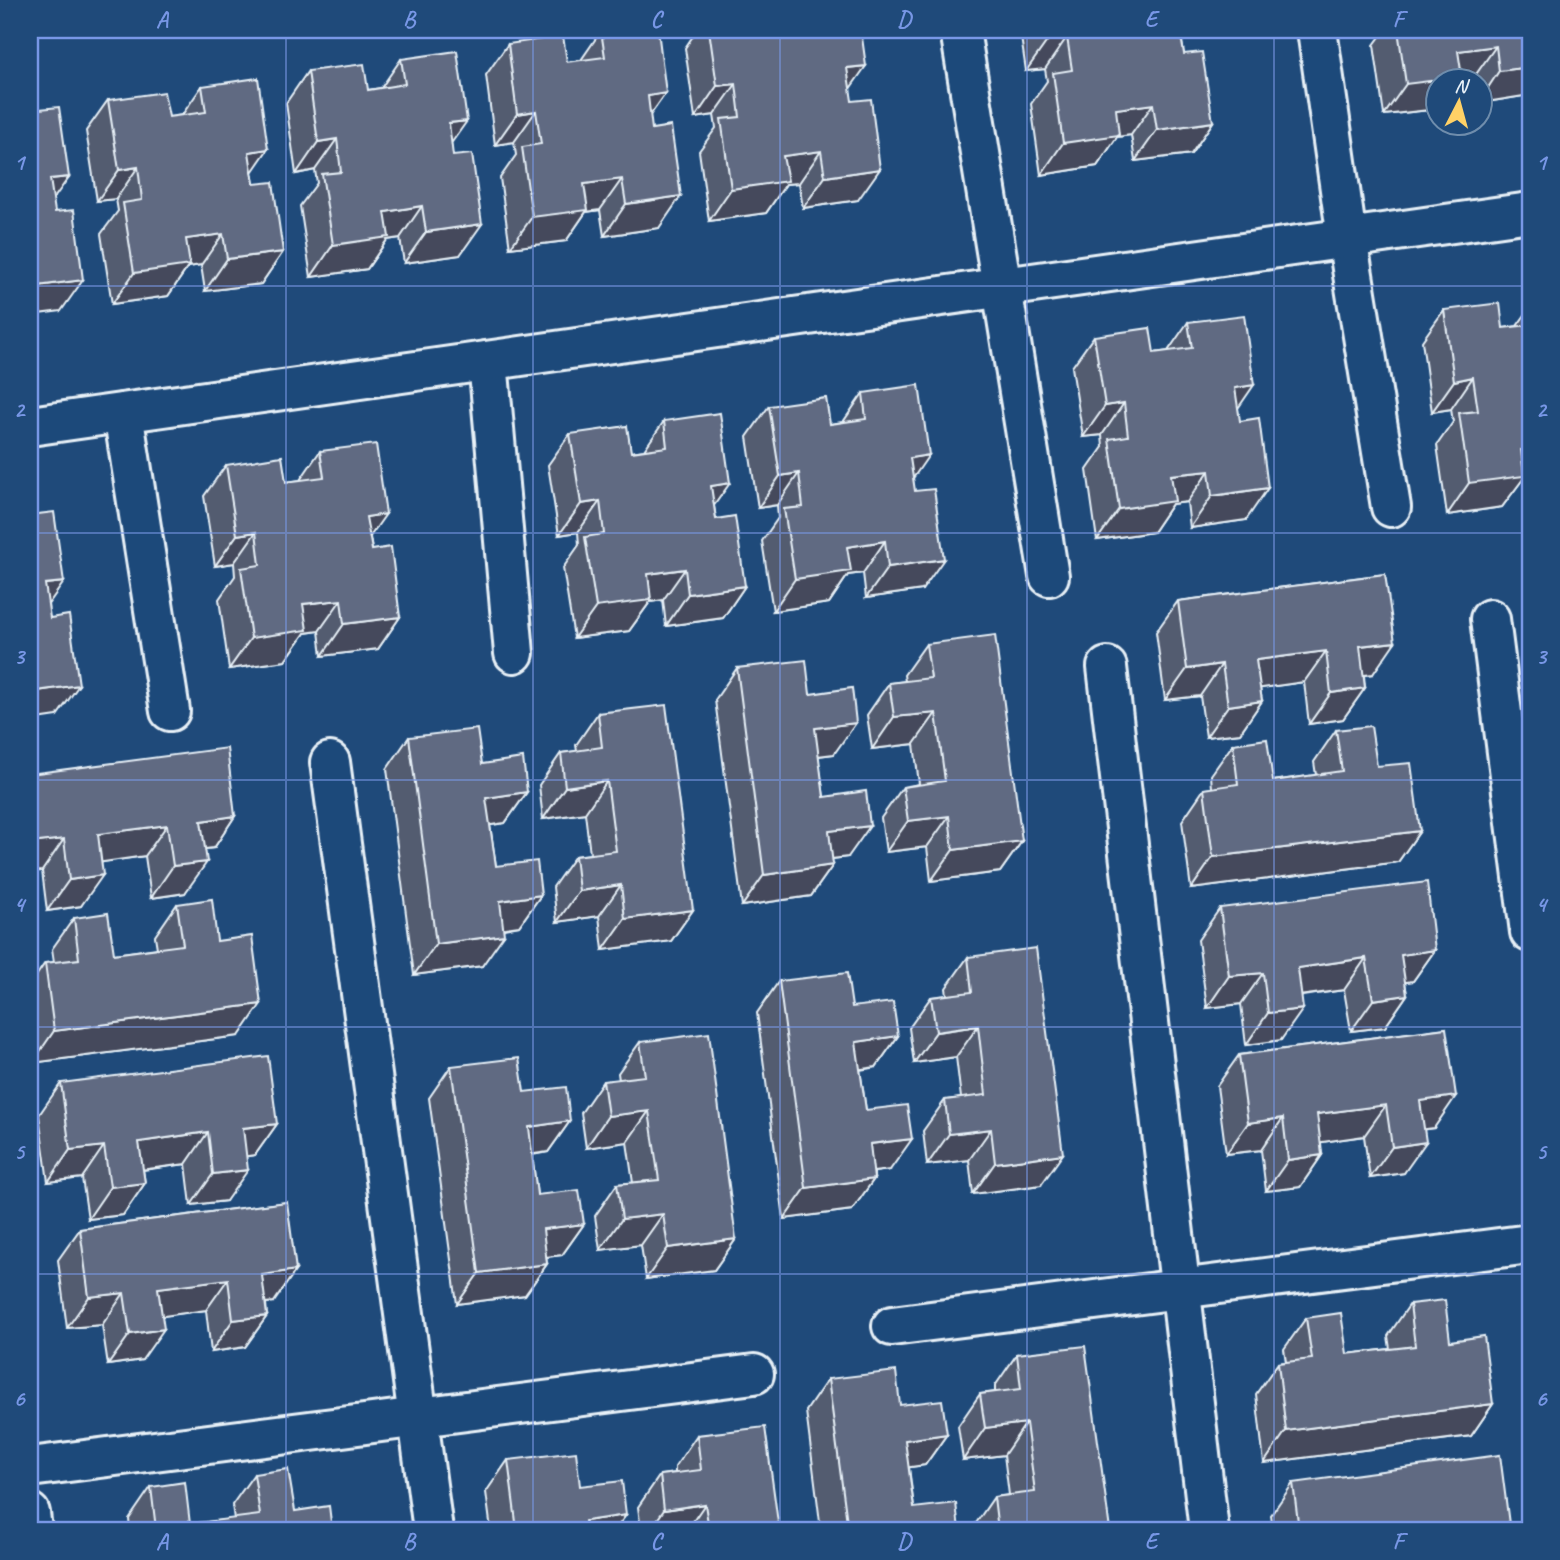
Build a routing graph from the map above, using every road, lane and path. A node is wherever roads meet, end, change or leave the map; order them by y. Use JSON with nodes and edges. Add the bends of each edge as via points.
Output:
{"nodes":[{"id":1,"x":960,"y":30,"type":"edge"},
{"id":2,"x":1317,"y":30,"type":"edge"},
{"id":3,"x":1530,"y":212,"type":"edge"},
{"id":4,"x":1347,"y":238,"type":"junction"},
{"id":5,"x":1002,"y":288,"type":"junction"},
{"id":6,"x":488,"y":361,"type":"junction"},
{"id":7,"x":123,"y":413,"type":"junction"},
{"id":8,"x":30,"y":426,"type":"edge"},
{"id":9,"x":1391,"y":507,"type":"dead end"},
{"id":10,"x":1049,"y":576,"type":"dead end"},
{"id":11,"x":1490,"y":619,"type":"dead end"},
{"id":12,"x":514,"y":653,"type":"dead end"},
{"id":13,"x":1107,"y":667,"type":"dead end"},
{"id":14,"x":170,"y":711,"type":"dead end"},
{"id":15,"x":330,"y":762,"type":"dead end"},
{"id":16,"x":1530,"y":932,"type":"edge"},
{"id":17,"x":1530,"y":1244,"type":"edge"},
{"id":18,"x":1179,"y":1289,"type":"junction"},
{"id":19,"x":892,"y":1326,"type":"dead end"},
{"id":20,"x":754,"y":1374,"type":"dead end"},
{"id":21,"x":419,"y":1418,"type":"junction"},
{"id":22,"x":30,"y":1467,"type":"edge"},
{"id":23,"x":30,"y":1513,"type":"edge"},
{"id":24,"x":32,"y":1530,"type":"edge"},
{"id":25,"x":433,"y":1530,"type":"edge"},
{"id":26,"x":1209,"y":1530,"type":"edge"}],
"edges":[{"from":1,"to":5,"type":"street"},
{"from":2,"to":4,"type":"street"},
{"from":3,"to":4,"type":"street"},
{"from":4,"to":5,"type":"street"},
{"from":4,"to":9,"type":"street"},
{"from":5,"to":6,"type":"street"},
{"from":5,"to":10,"type":"street"},
{"from":6,"to":7,"type":"street"},
{"from":6,"to":12,"type":"street"},
{"from":7,"to":8,"type":"street"},
{"from":7,"to":14,"type":"street"},
{"from":11,"to":16,"type":"street"},
{"from":13,"to":18,"type":"street"},
{"from":15,"to":21,"type":"street"},
{"from":17,"to":18,"type":"street"},
{"from":18,"to":19,"type":"street"},
{"from":18,"to":26,"type":"street"},
{"from":20,"to":21,"type":"street"},
{"from":21,"to":22,"type":"street"},
{"from":21,"to":25,"type":"street"},
{"from":23,"to":24,"type":"street"}]}
